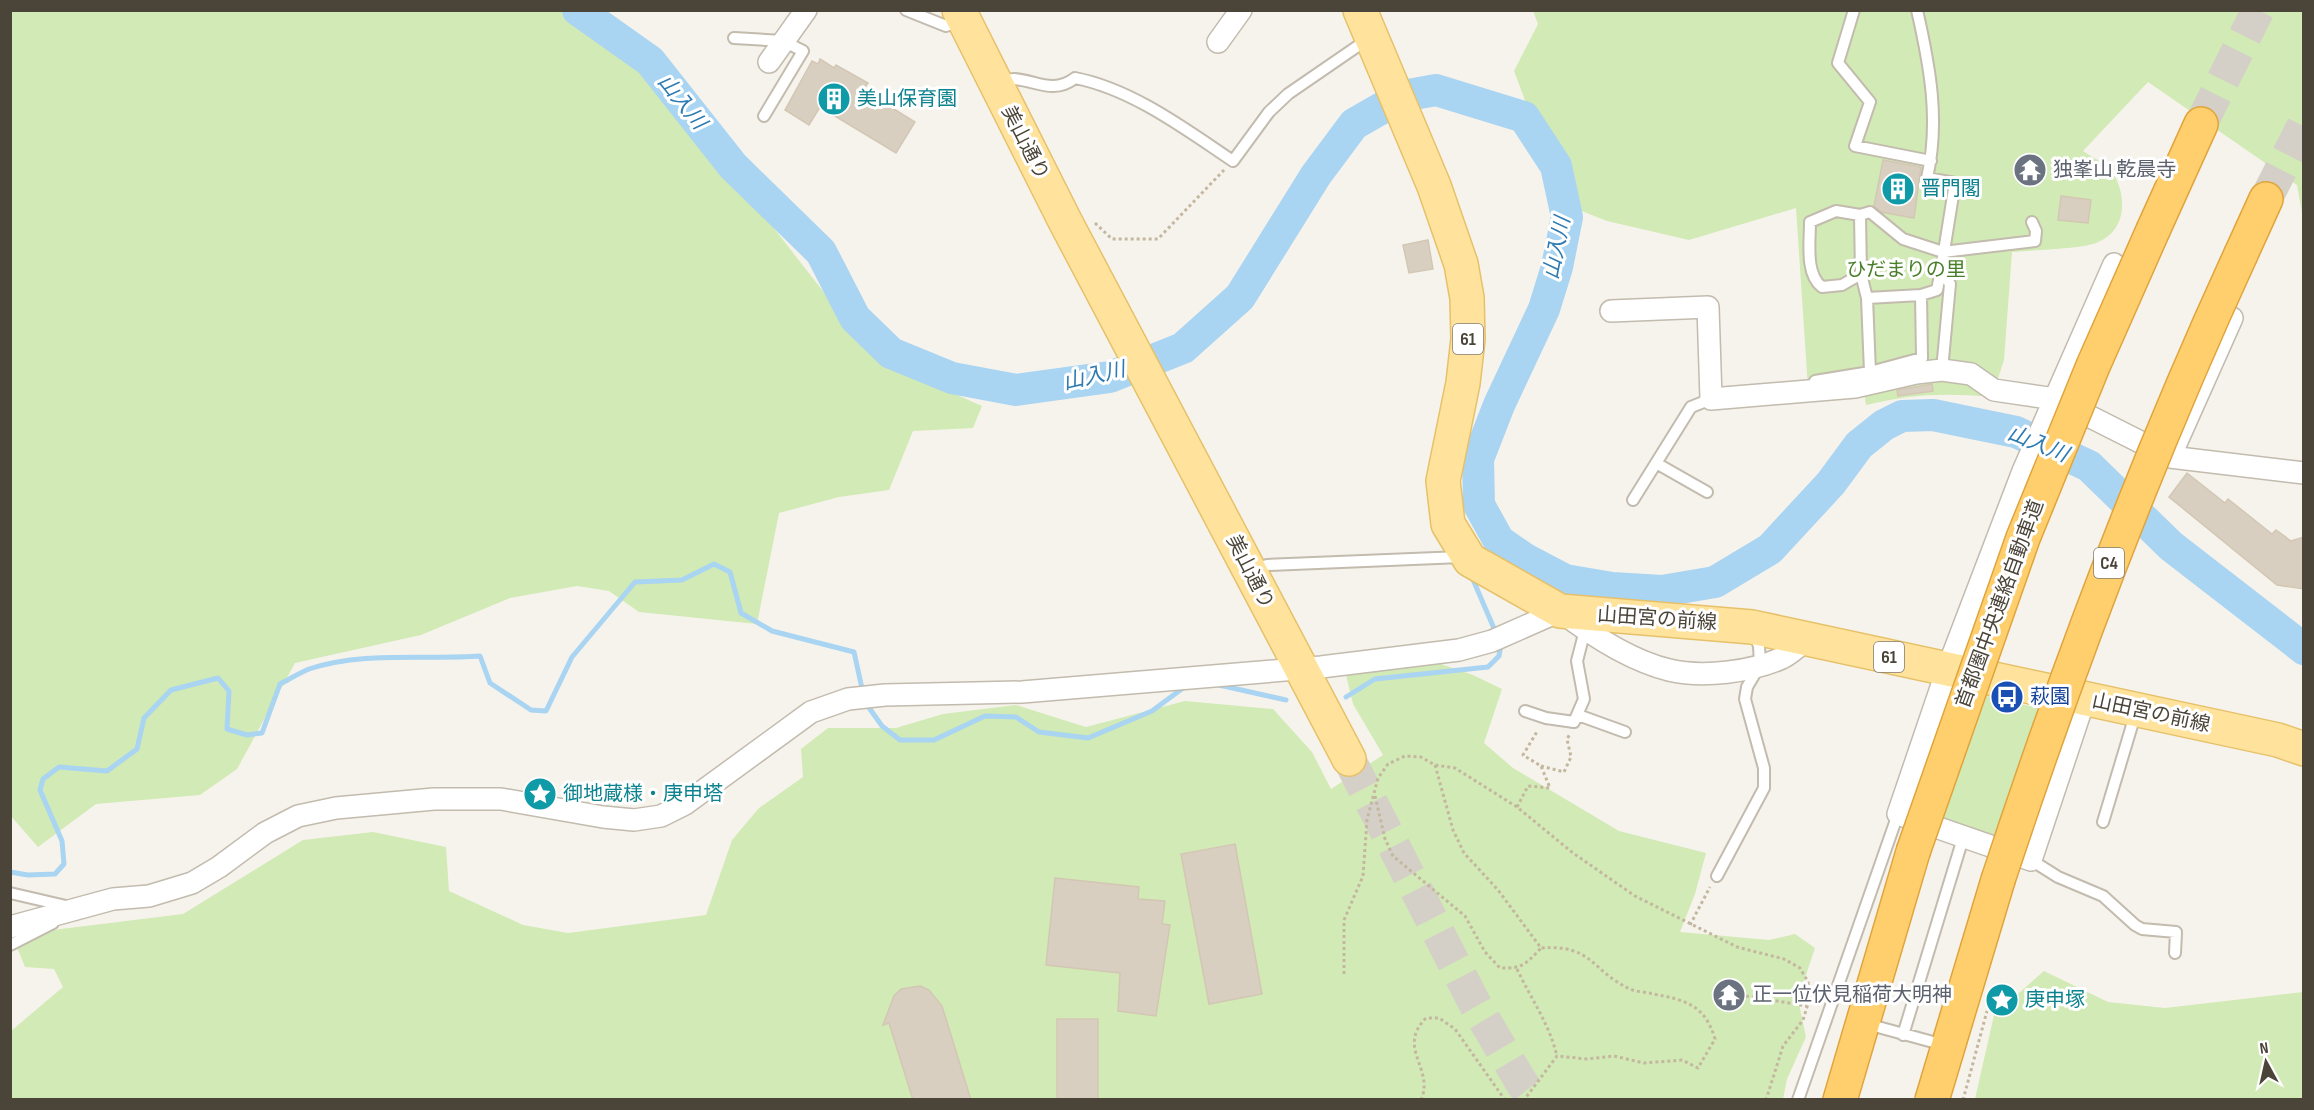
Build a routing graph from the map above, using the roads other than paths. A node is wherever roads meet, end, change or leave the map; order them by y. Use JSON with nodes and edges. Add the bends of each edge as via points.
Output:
{"nodes":[{"id":1,"x":806,"y":10,"type":"edge"},
{"id":2,"x":906,"y":10,"type":"edge"},
{"id":3,"x":1241,"y":10,"type":"edge"},
{"id":4,"x":1854,"y":10,"type":"edge"},
{"id":5,"x":1917,"y":10,"type":"edge"},
{"id":6,"x":961,"y":15,"type":"edge"},
{"id":7,"x":1365,"y":24,"type":"edge"},
{"id":8,"x":734,"y":38,"type":"dead end"},
{"id":9,"x":783,"y":41,"type":"junction"},
{"id":10,"x":1218,"y":42,"type":"dead end"},
{"id":11,"x":769,"y":62,"type":"dead end"},
{"id":12,"x":994,"y":83,"type":"junction"},
{"id":13,"x":764,"y":116,"type":"dead end"},
{"id":14,"x":2201,"y":124,"type":"tunnel mouth"},
{"id":15,"x":1931,"y":161,"type":"junction"},
{"id":16,"x":2265,"y":200,"type":"tunnel mouth"},
{"id":17,"x":1860,"y":215,"type":"junction"},
{"id":18,"x":2032,"y":222,"type":"dead end"},
{"id":19,"x":1943,"y":252,"type":"junction"},
{"id":20,"x":2114,"y":264,"type":"dead end"},
{"id":21,"x":1941,"y":270,"type":"junction"},
{"id":22,"x":1861,"y":274,"type":"junction"},
{"id":23,"x":1921,"y":295,"type":"junction"},
{"id":24,"x":1868,"y":298,"type":"junction"},
{"id":25,"x":1611,"y":311,"type":"dead end"},
{"id":26,"x":2232,"y":318,"type":"dead end"},
{"id":27,"x":1942,"y":370,"type":"junction"},
{"id":28,"x":1870,"y":372,"type":"junction"},
{"id":29,"x":1815,"y":381,"type":"dead end"},
{"id":30,"x":1711,"y":399,"type":"junction"},
{"id":31,"x":2051,"y":406,"type":"junction"},
{"id":32,"x":2170,"y":457,"type":"junction"},
{"id":33,"x":1656,"y":463,"type":"junction"},
{"id":34,"x":2304,"y":473,"type":"edge"},
{"id":35,"x":1707,"y":492,"type":"dead end"},
{"id":36,"x":1634,"y":500,"type":"dead end"},
{"id":37,"x":1472,"y":560,"type":"junction"},
{"id":38,"x":1250,"y":570,"type":"junction"},
{"id":39,"x":1573,"y":620,"type":"junction"},
{"id":40,"x":1752,"y":627,"type":"junction"},
{"id":41,"x":1808,"y":638,"type":"junction"},
{"id":42,"x":1760,"y":665,"type":"junction"},
{"id":43,"x":1301,"y":669,"type":"junction"},
{"id":44,"x":1947,"y":670,"type":"junction"},
{"id":45,"x":2085,"y":698,"type":"junction"},
{"id":46,"x":2137,"y":709,"type":"junction"},
{"id":47,"x":1525,"y":711,"type":"dead end"},
{"id":48,"x":1576,"y":718,"type":"junction"},
{"id":49,"x":1625,"y":732,"type":"dead end"},
{"id":50,"x":2304,"y":749,"type":"edge"},
{"id":51,"x":1348,"y":759,"type":"tunnel mouth"},
{"id":52,"x":1898,"y":814,"type":"junction"},
{"id":53,"x":2103,"y":822,"type":"dead end"},
{"id":54,"x":1964,"y":835,"type":"junction"},
{"id":55,"x":2031,"y":860,"type":"junction"},
{"id":56,"x":1717,"y":876,"type":"road end"},
{"id":57,"x":10,"y":893,"type":"edge"},
{"id":58,"x":84,"y":908,"type":"junction"},
{"id":59,"x":10,"y":927,"type":"edge"},
{"id":60,"x":10,"y":945,"type":"edge"},
{"id":61,"x":2175,"y":953,"type":"dead end"},
{"id":62,"x":1863,"y":1023,"type":"junction"},
{"id":63,"x":1903,"y":1035,"type":"junction"},
{"id":64,"x":1948,"y":1046,"type":"junction"},
{"id":65,"x":1798,"y":1100,"type":"edge"},
{"id":66,"x":1840,"y":1100,"type":"edge"},
{"id":67,"x":1932,"y":1100,"type":"edge"}],
"edges":[{"from":1,"to":9,"type":"street"},
{"from":2,"to":6,"type":"lane","via":[[946,26]]},
{"from":3,"to":10,"type":"street"},
{"from":4,"to":15,"type":"lane","via":[[1839,63],[1870,102],[1855,146]]},
{"from":5,"to":15,"type":"lane","via":[[1931,81]]},
{"from":6,"to":12,"type":"main road","name":"美山通り"},
{"from":7,"to":12,"type":"lane","via":[[1269,112],[1233,160],[1103,83],[1075,78],[1068,84],[1038,86],[1013,79]]},
{"from":7,"to":37,"type":"main road","name":"山田宮の前線","number":"61","via":[[1461,264],[1468,339],[1443,481],[1448,524]]},
{"from":8,"to":9,"type":"lane"},
{"from":9,"to":11,"type":"street"},
{"from":9,"to":13,"type":"lane","via":[[803,51]]},
{"from":12,"to":38,"type":"main road","name":"美山通り"},
{"from":14,"to":62,"type":"highway","name":"首都圏中央連絡自動車道","bridge":true,"via":[[2093,366],[2023,538],[1913,852]]},
{"from":15,"to":19,"type":"lane","via":[[1927,178],[1955,183]]},
{"from":16,"to":64,"type":"highway","number":"C4","bridge":true,"via":[[2186,373],[2105,573],[1998,880]]},
{"from":17,"to":19,"type":"lane","via":[[1870,212],[1903,239]]},
{"from":17,"to":22,"type":"lane"},
{"from":17,"to":22,"type":"lane","via":[[1836,211],[1810,222],[1815,282],[1822,287],[1842,285]]},
{"from":18,"to":19,"type":"lane","via":[[2035,241]]},
{"from":19,"to":21,"type":"lane"},
{"from":20,"to":31,"type":"street"},
{"from":21,"to":23,"type":"lane","via":[[1937,290]]},
{"from":21,"to":27,"type":"lane","via":[[1950,284]]},
{"from":22,"to":24,"type":"lane"},
{"from":23,"to":24,"type":"lane"},
{"from":23,"to":28,"type":"lane","via":[[1922,358]]},
{"from":24,"to":28,"type":"lane"},
{"from":25,"to":30,"type":"street","via":[[1708,307]]},
{"from":26,"to":32,"type":"street"},
{"from":27,"to":30,"type":"street","via":[[1855,387]]},
{"from":27,"to":31,"type":"street","via":[[1971,374],[1994,390]]},
{"from":28,"to":29,"type":"lane"},
{"from":30,"to":33,"type":"lane","via":[[1690,407]]},
{"from":31,"to":32,"type":"street"},
{"from":31,"to":44,"type":"street"},
{"from":32,"to":34,"type":"street"},
{"from":33,"to":35,"type":"lane"},
{"from":33,"to":36,"type":"lane"},
{"from":37,"to":38,"type":"lane","via":[[1267,565]]},
{"from":37,"to":39,"type":"main road","name":"山田宮の前線","number":"61"},
{"from":38,"to":43,"type":"main road","name":"美山通り"},
{"from":39,"to":40,"type":"main road","name":"山田宮の前線","number":"61"},
{"from":39,"to":42,"type":"street","number":"61","via":[[1617,648],[1669,670],[1721,672]]},
{"from":39,"to":43,"type":"street","via":[[1459,650]]},
{"from":39,"to":48,"type":"lane","via":[[1584,699]]},
{"from":40,"to":41,"type":"main road","name":"山田宮の前線","number":"61"},
{"from":40,"to":42,"type":"lane"},
{"from":41,"to":42,"type":"street","number":"61","via":[[1783,658]]},
{"from":41,"to":44,"type":"main road","name":"山田宮の前線","number":"61"},
{"from":42,"to":56,"type":"lane","via":[[1747,687],[1745,699],[1764,768],[1764,788]]},
{"from":43,"to":51,"type":"main road","name":"美山通り"},
{"from":43,"to":58,"type":"street","via":[[1022,692],[876,696],[830,703],[685,804],[661,816],[634,820],[603,817],[501,799],[434,799],[336,808],[298,816],[265,833],[192,883]]},
{"from":44,"to":45,"type":"main road","name":"山田宮の前線","number":"61"},
{"from":44,"to":52,"type":"street"},
{"from":45,"to":46,"type":"main road","name":"山田宮の前線","number":"61"},
{"from":45,"to":55,"type":"street"},
{"from":46,"to":50,"type":"main road","name":"山田宮の前線","number":"61"},
{"from":46,"to":53,"type":"lane"},
{"from":47,"to":48,"type":"lane","via":[[1546,718]]},
{"from":48,"to":49,"type":"lane"},
{"from":52,"to":54,"type":"street"},
{"from":52,"to":65,"type":"lane"},
{"from":54,"to":55,"type":"street"},
{"from":54,"to":63,"type":"lane"},
{"from":55,"to":61,"type":"lane","via":[[2058,877],[2103,896],[2142,929],[2176,932]]},
{"from":57,"to":58,"type":"lane"},
{"from":58,"to":59,"type":"street"},
{"from":58,"to":60,"type":"lane"},
{"from":62,"to":63,"type":"lane"},
{"from":62,"to":66,"type":"highway","name":"首都圏中央連絡自動車道"},
{"from":63,"to":64,"type":"lane"},
{"from":64,"to":67,"type":"highway","number":"C4"}]}
